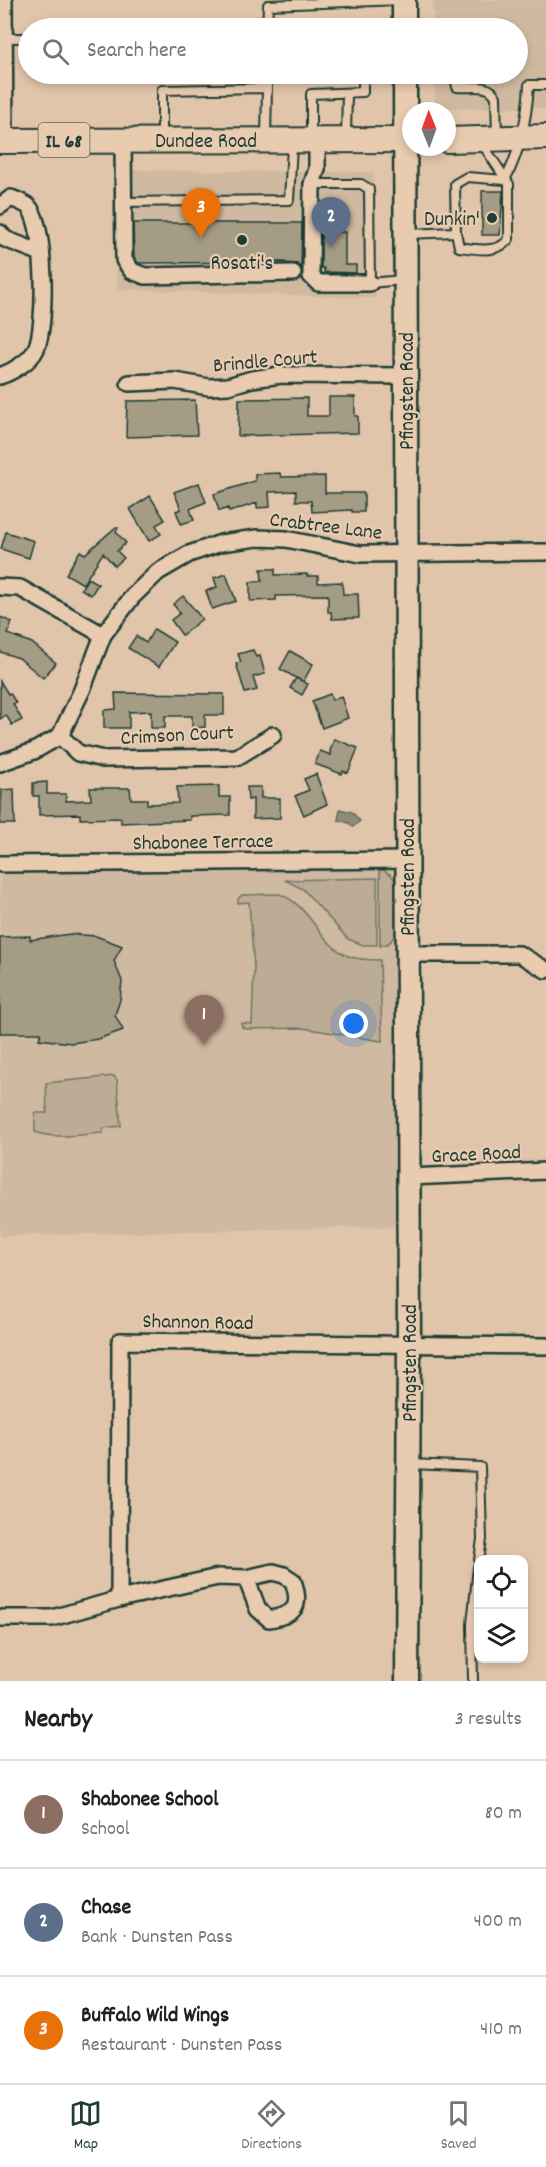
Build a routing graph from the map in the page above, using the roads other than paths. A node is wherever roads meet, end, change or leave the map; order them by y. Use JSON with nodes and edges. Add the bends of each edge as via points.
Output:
{"nodes":[{"id":1,"x":4,"y":0,"type":"edge"},
{"id":2,"x":404,"y":0,"type":"edge"},
{"id":3,"x":353,"y":1,"type":"edge"},
{"id":4,"x":267,"y":18,"type":"edge"},
{"id":5,"x":404,"y":18,"type":"edge"},
{"id":6,"x":4,"y":38,"type":"junction"},
{"id":7,"x":18,"y":38,"type":"edge"},
{"id":8,"x":267,"y":84,"type":"edge"},
{"id":9,"x":363,"y":84,"type":"edge"},
{"id":10,"x":405,"y":84,"type":"edge"},
{"id":11,"x":456,"y":84,"type":"edge"},
{"id":12,"x":546,"y":86,"type":"edge"},
{"id":13,"x":267,"y":88,"type":"junction"},
{"id":14,"x":347,"y":93,"type":"junction"},
{"id":15,"x":406,"y":102,"type":"edge"},
{"id":16,"x":546,"y":137,"type":"edge"},
{"id":17,"x":522,"y":138,"type":"junction"},
{"id":18,"x":488,"y":139,"type":"junction"},
{"id":19,"x":123,"y":140,"type":"junction"},
{"id":20,"x":162,"y":140,"type":"junction"},
{"id":21,"x":307,"y":140,"type":"junction"},
{"id":22,"x":346,"y":140,"type":"junction"},
{"id":23,"x":402,"y":140,"type":"edge"},
{"id":24,"x":456,"y":140,"type":"edge"},
{"id":25,"x":2,"y":141,"type":"edge"},
{"id":26,"x":266,"y":141,"type":"junction"},
{"id":27,"x":407,"y":156,"type":"edge"},
{"id":28,"x":505,"y":180,"type":"junction"},
{"id":29,"x":312,"y":184,"type":"junction"},
{"id":30,"x":123,"y":202,"type":"junction"},
{"id":31,"x":0,"y":206,"type":"edge"},
{"id":32,"x":456,"y":232,"type":"junction"},
{"id":33,"x":0,"y":234,"type":"edge"},
{"id":34,"x":405,"y":234,"type":"junction"},
{"id":35,"x":41,"y":253,"type":"junction"},
{"id":36,"x":293,"y":273,"type":"dead end"},
{"id":37,"x":405,"y":279,"type":"junction"},
{"id":38,"x":370,"y":283,"type":"junction"},
{"id":39,"x":0,"y":376,"type":"edge"},
{"id":40,"x":406,"y":376,"type":"junction"},
{"id":41,"x":129,"y":383,"type":"dead end"},
{"id":42,"x":546,"y":552,"type":"edge"},
{"id":43,"x":406,"y":554,"type":"junction"},
{"id":44,"x":0,"y":587,"type":"edge"},
{"id":45,"x":103,"y":635,"type":"junction"},
{"id":46,"x":273,"y":735,"type":"dead end"},
{"id":47,"x":60,"y":736,"type":"junction"},
{"id":48,"x":0,"y":763,"type":"edge"},
{"id":49,"x":407,"y":860,"type":"junction"},
{"id":50,"x":0,"y":864,"type":"edge"},
{"id":51,"x":408,"y":954,"type":"junction"},
{"id":52,"x":546,"y":970,"type":"edge"},
{"id":53,"x":546,"y":1171,"type":"edge"},
{"id":54,"x":409,"y":1178,"type":"junction"},
{"id":55,"x":409,"y":1346,"type":"junction"},
{"id":56,"x":546,"y":1346,"type":"edge"},
{"id":57,"x":409,"y":1464,"type":"junction"},
{"id":58,"x":480,"y":1555,"type":"edge"},
{"id":59,"x":246,"y":1578,"type":"dead end"},
{"id":60,"x":119,"y":1599,"type":"junction"},
{"id":61,"x":474,"y":1605,"type":"edge"},
{"id":62,"x":0,"y":1618,"type":"edge"},
{"id":63,"x":407,"y":1681,"type":"edge"},
{"id":64,"x":473,"y":1681,"type":"edge"}],
"edges":[{"from":1,"to":6,"type":"street"},
{"from":2,"to":3,"type":"lane"},
{"from":2,"to":5,"type":"main road"},
{"from":3,"to":4,"type":"lane","via":[[268,5]]},
{"from":6,"to":7,"type":"lane"},
{"from":6,"to":25,"type":"street"},
{"from":8,"to":13,"type":"lane"},
{"from":9,"to":14,"type":"lane","via":[[363,92]]},
{"from":10,"to":15,"type":"main road","name":"Pfingsten Road"},
{"from":11,"to":18,"type":"lane","via":[[494,92]]},
{"from":12,"to":17,"type":"lane","via":[[529,85]]},
{"from":13,"to":20,"type":"lane","via":[[162,90]]},
{"from":13,"to":26,"type":"lane"},
{"from":14,"to":21,"type":"lane","via":[[311,94]]},
{"from":14,"to":22,"type":"lane"},
{"from":16,"to":17,"type":"main road"},
{"from":17,"to":18,"type":"main road"},
{"from":17,"to":28,"type":"lane"},
{"from":18,"to":24,"type":"main road"},
{"from":18,"to":28,"type":"lane"},
{"from":19,"to":20,"type":"main road","name":"Dundee Road","number":"IL 68"},
{"from":19,"to":25,"type":"main road","name":"Dundee Road","number":"IL 68"},
{"from":19,"to":30,"type":"street"},
{"from":20,"to":26,"type":"main road","name":"Dundee Road","number":"IL 68"},
{"from":21,"to":22,"type":"main road","name":"Dundee Road","number":"IL 68"},
{"from":21,"to":26,"type":"main road","name":"Dundee Road","number":"IL 68"},
{"from":21,"to":29,"type":"street","via":[[317,169]]},
{"from":21,"to":30,"type":"lane","via":[[289,200]]},
{"from":22,"to":23,"type":"main road","name":"Dundee Road","number":"IL 68"},
{"from":27,"to":34,"type":"main road","name":"Pfingsten Road"},
{"from":28,"to":32,"type":"lane","via":[[467,177],[455,184]]},
{"from":28,"to":32,"type":"lane","via":[[509,184],[509,239],[505,245],[493,249],[459,247]]},
{"from":29,"to":38,"type":"lane","via":[[361,184],[369,189]]},
{"from":29,"to":38,"type":"street","via":[[311,276],[318,283]]},
{"from":30,"to":36,"type":"street","via":[[124,260],[132,271],[145,276]]},
{"from":31,"to":35,"type":"street","via":[[11,198],[28,206],[37,222]]},
{"from":32,"to":34,"type":"lane"},
{"from":33,"to":35,"type":"street"},
{"from":34,"to":37,"type":"main road","name":"Pfingsten Road"},
{"from":35,"to":39,"type":"street","via":[[42,322],[36,350],[14,371]]},
{"from":37,"to":38,"type":"lane"},
{"from":37,"to":40,"type":"main road","name":"Pfingsten Road"},
{"from":40,"to":41,"type":"street","name":"Brindle Court","via":[[281,375],[209,387],[174,381]]},
{"from":40,"to":43,"type":"main road","name":"Pfingsten Road"},
{"from":42,"to":43,"type":"street","name":"Crabtree Lane"},
{"from":43,"to":45,"type":"street","name":"Crabtree Lane","via":[[360,554],[286,539],[221,543],[189,554],[158,572],[133,596]]},
{"from":43,"to":49,"type":"main road","name":"Pfingsten Road"},
{"from":44,"to":45,"type":"street","via":[[20,588]]},
{"from":45,"to":47,"type":"street","name":"Crabtree Lane"},
{"from":46,"to":47,"type":"street","name":"Crimson Court","via":[[237,757],[103,759],[78,753]]},
{"from":47,"to":48,"type":"street","via":[[34,751]]},
{"from":49,"to":50,"type":"street","name":"Shabonee Terrace"},
{"from":49,"to":51,"type":"main road","name":"Pfingsten Road"},
{"from":51,"to":52,"type":"street","via":[[519,954]]},
{"from":51,"to":54,"type":"main road","name":"Pfingsten Road"},
{"from":53,"to":54,"type":"street","name":"Grace Road"},
{"from":54,"to":55,"type":"main road","name":"Pfingsten Road"},
{"from":55,"to":56,"type":"street","name":"Shannon Road"},
{"from":55,"to":57,"type":"main road","name":"Pfingsten Road"},
{"from":55,"to":60,"type":"street","name":"Shannon Road","via":[[120,1341]]},
{"from":57,"to":58,"type":"lane","via":[[480,1467]]},
{"from":57,"to":63,"type":"main road","name":"Pfingsten Road"},
{"from":59,"to":60,"type":"street","via":[[218,1577]]},
{"from":60,"to":62,"type":"street","via":[[52,1618]]},
{"from":61,"to":64,"type":"lane"}]}
